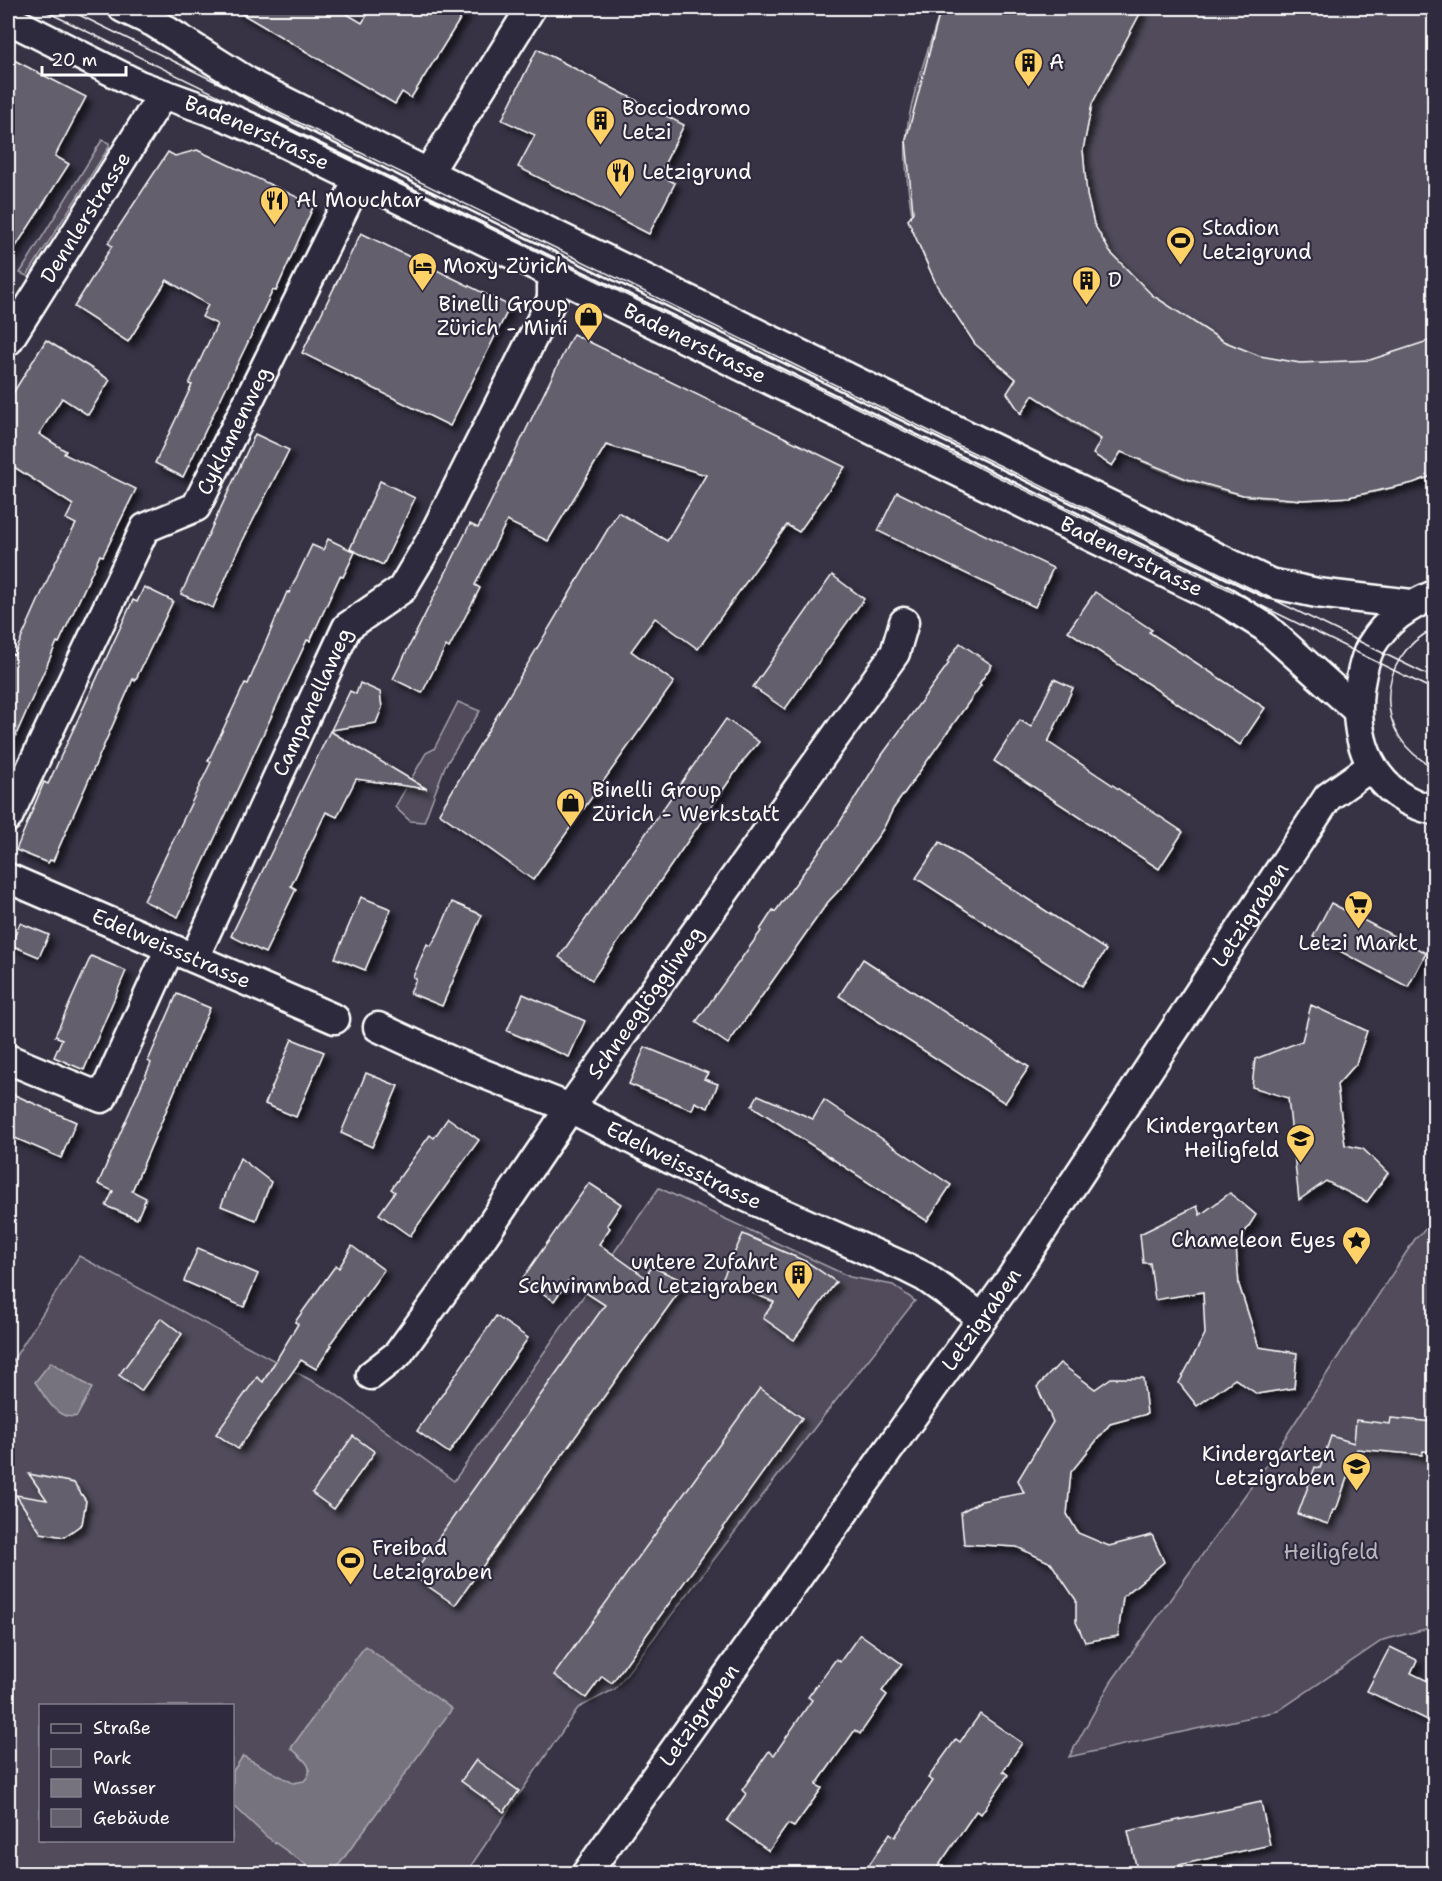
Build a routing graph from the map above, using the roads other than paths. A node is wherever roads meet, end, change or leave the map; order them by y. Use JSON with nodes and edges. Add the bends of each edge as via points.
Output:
{"nodes":[{"id":1,"x":123,"y":8,"type":"edge"},
{"id":2,"x":531,"y":8,"type":"edge"},
{"id":3,"x":8,"y":19,"type":"edge"},
{"id":4,"x":163,"y":94,"type":"junction"},
{"id":5,"x":428,"y":173,"type":"junction"},
{"id":6,"x":358,"y":180,"type":"junction"},
{"id":7,"x":556,"y":278,"type":"junction"},
{"id":8,"x":8,"y":340,"type":"edge"},
{"id":9,"x":1423,"y":599,"type":"edge"},
{"id":10,"x":904,"y":622,"type":"dead end"},
{"id":11,"x":1358,"y":710,"type":"junction"},
{"id":12,"x":1372,"y":766,"type":"junction"},
{"id":13,"x":1434,"y":810,"type":"edge"},
{"id":14,"x":8,"y":817,"type":"edge"},
{"id":15,"x":8,"y":878,"type":"edge"},
{"id":16,"x":182,"y":953,"type":"junction"},
{"id":17,"x":335,"y":1019,"type":"dead end"},
{"id":18,"x":378,"y":1027,"type":"dead end"},
{"id":19,"x":8,"y":1059,"type":"edge"},
{"id":20,"x":570,"y":1108,"type":"junction"},
{"id":21,"x":983,"y":1318,"type":"junction"},
{"id":22,"x":371,"y":1375,"type":"dead end"},
{"id":23,"x":586,"y":1874,"type":"edge"}],
"edges":[{"from":1,"to":5,"type":"street","name":"Badenerstrasse","via":[[153,22],[256,87]]},
{"from":2,"to":5,"type":"street"},
{"from":3,"to":4,"type":"street","name":"Badenerstrasse"},
{"from":4,"to":6,"type":"street","name":"Badenerstrasse","via":[[224,116]]},
{"from":4,"to":8,"type":"street","name":"Dennlerstrasse"},
{"from":5,"to":9,"type":"street","name":"Badenerstrasse","via":[[1270,583],[1317,593]]},
{"from":6,"to":7,"type":"street","name":"Badenerstrasse"},
{"from":6,"to":14,"type":"street","name":"Cyklamenweg","via":[[196,507],[145,528]]},
{"from":7,"to":11,"type":"street","name":"Badenerstrasse","via":[[1225,602],[1265,627]]},
{"from":7,"to":16,"type":"street","name":"Campanellaweg","via":[[552,299],[431,540],[402,589],[347,627]]},
{"from":9,"to":11,"type":"street","name":"Badenerstrasse","via":[[1395,616],[1371,647],[1361,674]]},
{"from":10,"to":20,"type":"street","name":"Schneeglöggliweg","via":[[895,653]]},
{"from":11,"to":12,"type":"street","name":"Badenerstrasse","via":[[1363,750]]},
{"from":12,"to":13,"type":"street","name":"Badenerstrasse","via":[[1398,796]]},
{"from":12,"to":21,"type":"street","name":"Letzigraben","via":[[1328,797]]},
{"from":15,"to":16,"type":"street","name":"Edelweissstrasse"},
{"from":16,"to":17,"type":"street","name":"Edelweissstrasse"},
{"from":16,"to":19,"type":"street","name":"Campanellaweg","via":[[102,1098]]},
{"from":18,"to":20,"type":"street","name":"Edelweissstrasse"},
{"from":20,"to":21,"type":"street","name":"Edelweissstrasse","via":[[733,1191],[907,1268]]},
{"from":20,"to":22,"type":"street","name":"Schneeglöggliweg","via":[[398,1354]]},
{"from":21,"to":23,"type":"street","name":"Letzigraben"}]}
